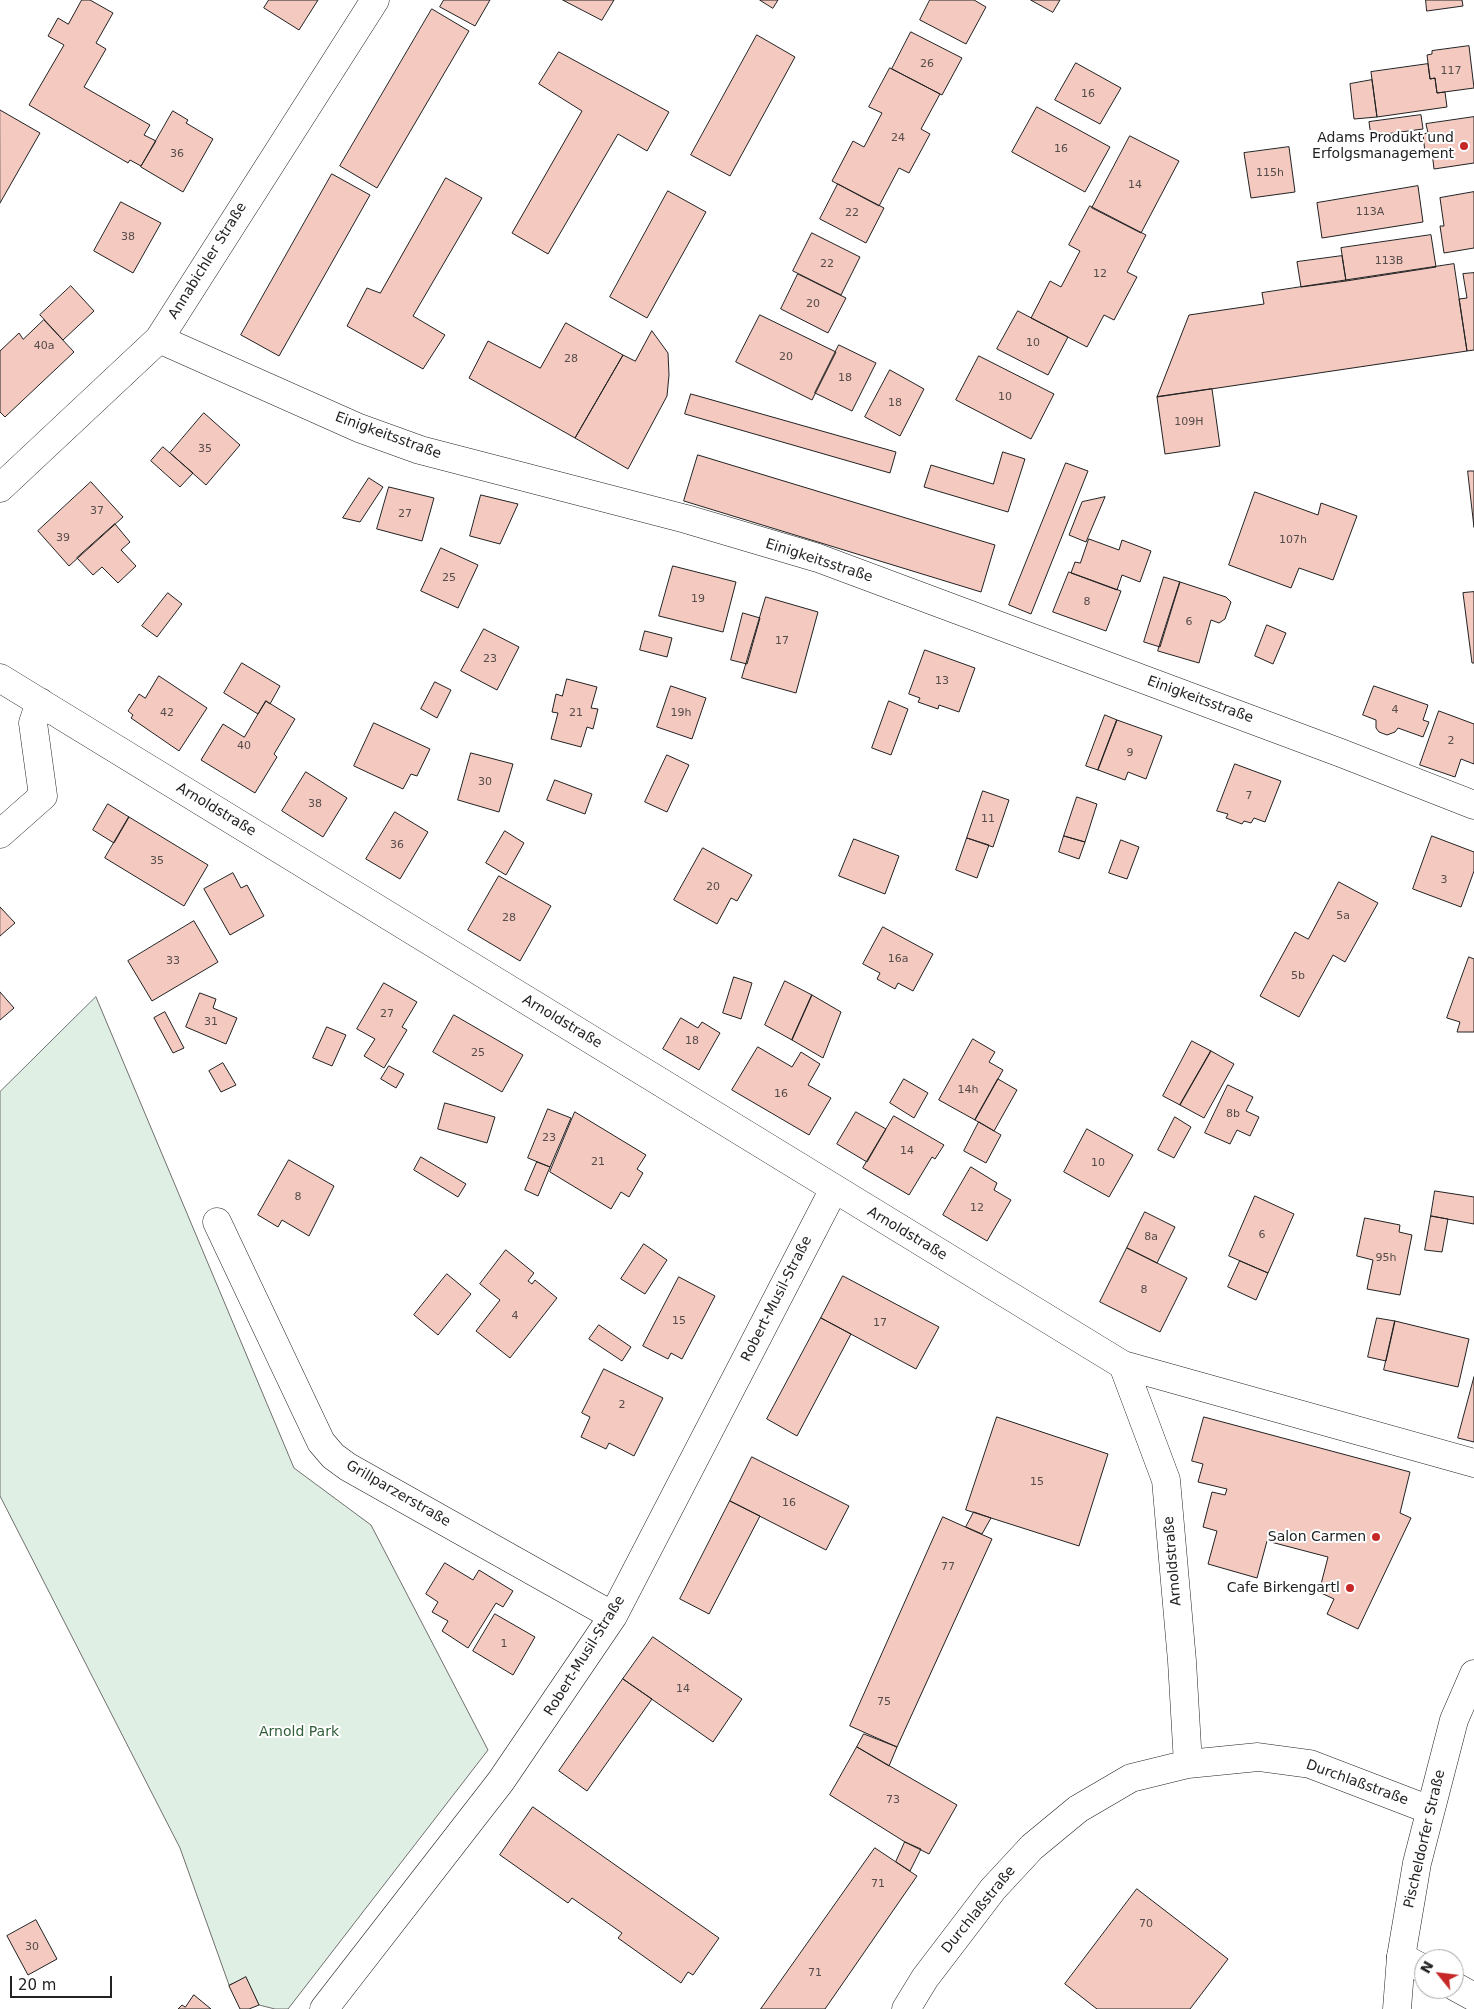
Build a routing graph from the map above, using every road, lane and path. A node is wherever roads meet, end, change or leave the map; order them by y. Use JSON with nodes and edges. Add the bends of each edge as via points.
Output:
{"nodes":[{"id":1,"x":375,"y":0,"type":"edge"},
{"id":2,"x":158,"y":339,"type":"junction"},
{"id":3,"x":0,"y":488,"type":"edge"},
{"id":4,"x":0,"y":678,"type":"edge"},
{"id":5,"x":40,"y":702,"type":"junction"},
{"id":6,"x":1474,"y":805,"type":"edge"},
{"id":7,"x":0,"y":834,"type":"edge"},
{"id":8,"x":834,"y":1189,"type":"junction"},
{"id":9,"x":217,"y":1222,"type":"dead end"},
{"id":10,"x":1123,"y":1366,"type":"junction"},
{"id":11,"x":1474,"y":1463,"type":"edge"},
{"id":12,"x":613,"y":1616,"type":"junction"},
{"id":13,"x":1474,"y":1674,"type":"edge"},
{"id":14,"x":1188,"y":1764,"type":"junction"},
{"id":15,"x":1430,"y":1810,"type":"junction"},
{"id":16,"x":1412,"y":1963,"type":"edge"},
{"id":17,"x":324,"y":2009,"type":"edge"},
{"id":18,"x":906,"y":2009,"type":"edge"},
{"id":19,"x":1397,"y":2009,"type":"edge"}],
"edges":[{"from":1,"to":2,"type":"street","name":"Annabichler Straße"},
{"from":2,"to":3,"type":"street","name":"Annabichler Straße"},
{"from":2,"to":6,"type":"street","name":"Einigkeitsstraße","via":[[359,428],[420,450],[677,517],[818,558]]},
{"from":4,"to":5,"type":"street","name":"Arnoldstraße"},
{"from":5,"to":7,"type":"street","via":[[33,723],[43,796]]},
{"from":5,"to":8,"type":"street","name":"Arnoldstraße"},
{"from":8,"to":10,"type":"street","name":"Arnoldstraße"},
{"from":8,"to":12,"type":"street","name":"Robert-Musil-Straße"},
{"from":9,"to":12,"type":"street","name":"Grillparzerstraße","via":[[322,1442],[333,1456]]},
{"from":10,"to":11,"type":"street","name":"Arnoldstraße"},
{"from":10,"to":14,"type":"street","name":"Arnoldstraße","via":[[1166,1480]]},
{"from":12,"to":17,"type":"street","name":"Robert-Musil-Straße","via":[[501,1781]]},
{"from":13,"to":15,"type":"street","name":"Pischeldorfer Straße","via":[[1454,1720]]},
{"from":14,"to":15,"type":"street","name":"Durchlaßstraße","via":[[1258,1757],[1310,1764]]},
{"from":14,"to":18,"type":"street","name":"Durchlaßstraße","via":[[1132,1778],[1078,1809],[1032,1847],[993,1889],[925,1978]]},
{"from":15,"to":16,"type":"street","name":"Pischeldorfer Straße","via":[[1417,1864]]},
{"from":16,"to":19,"type":"street","name":"Pischeldorfer Straße"}]}
